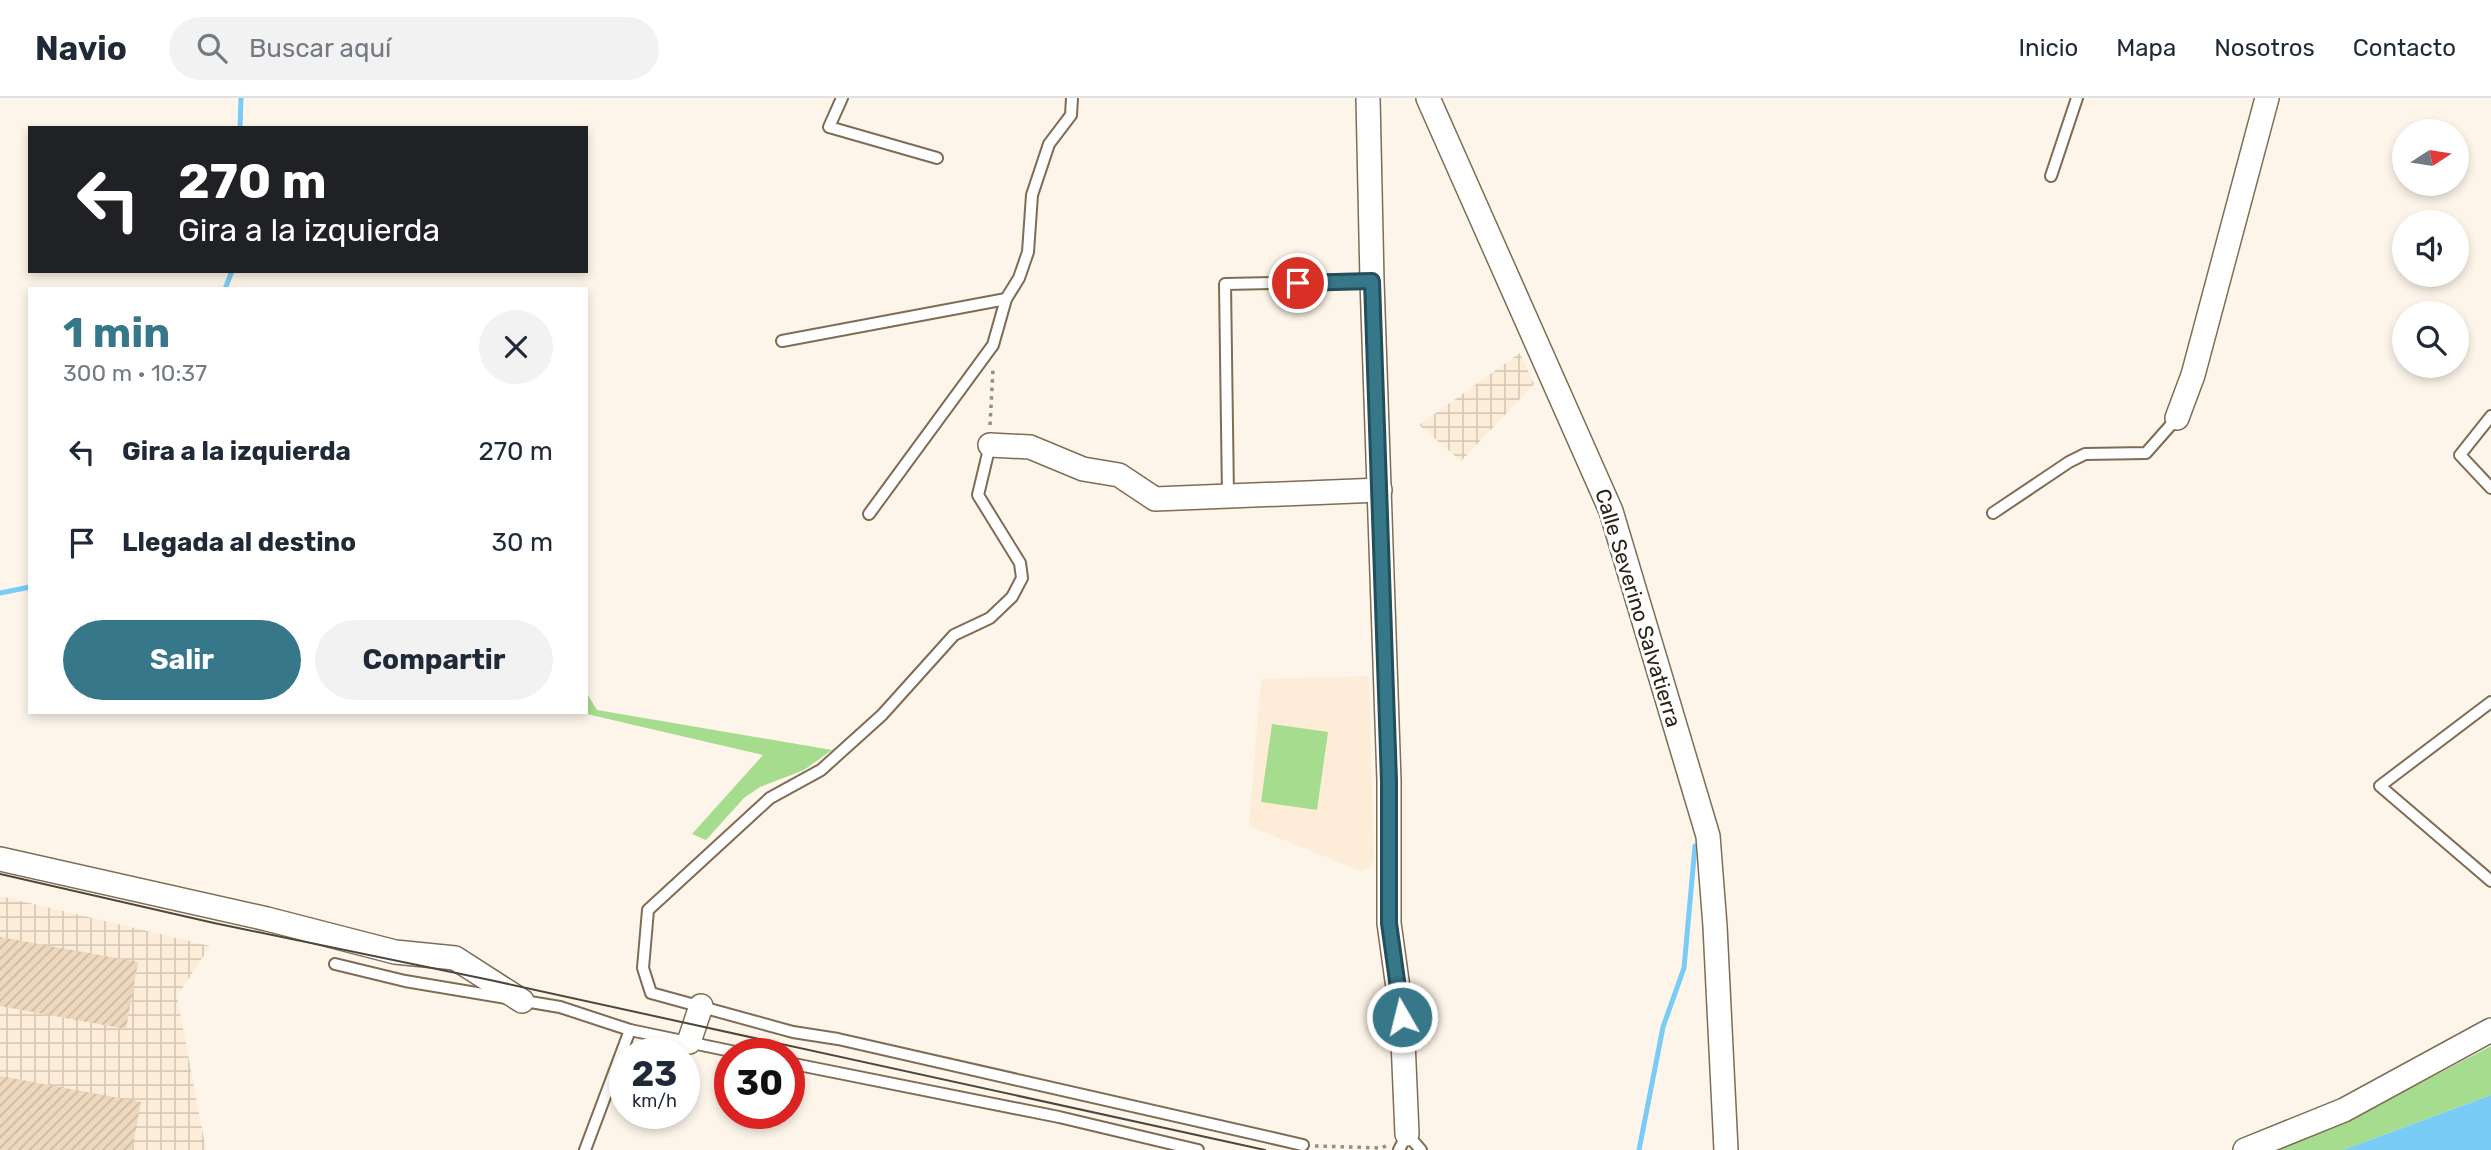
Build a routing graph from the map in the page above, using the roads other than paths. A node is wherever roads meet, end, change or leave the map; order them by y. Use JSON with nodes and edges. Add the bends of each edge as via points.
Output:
{"nodes":[{"id":1,"x":842,"y":98,"type":"edge"},
{"id":2,"x":1072,"y":98,"type":"edge"},
{"id":3,"x":1368,"y":98,"type":"edge"},
{"id":4,"x":1428,"y":98,"type":"edge"},
{"id":5,"x":2077,"y":98,"type":"edge"},
{"id":6,"x":2267,"y":98,"type":"edge"},
{"id":7,"x":937,"y":158,"type":"dead end"},
{"id":8,"x":2051,"y":176,"type":"dead end"},
{"id":9,"x":1372,"y":281,"type":"junction"},
{"id":10,"x":1006,"y":299,"type":"junction"},
{"id":11,"x":782,"y":341,"type":"dead end"},
{"id":12,"x":2491,"y":416,"type":"edge"},
{"id":13,"x":2177,"y":418,"type":"joint"},
{"id":14,"x":990,"y":445,"type":"joint"},
{"id":15,"x":2491,"y":488,"type":"edge"},
{"id":16,"x":1380,"y":490,"type":"junction"},
{"id":17,"x":1228,"y":496,"type":"junction"},
{"id":18,"x":1993,"y":513,"type":"dead end"},
{"id":19,"x":869,"y":514,"type":"dead end"},
{"id":20,"x":2491,"y":702,"type":"edge"},
{"id":21,"x":0,"y":859,"type":"edge"},
{"id":22,"x":2491,"y":881,"type":"edge"},
{"id":23,"x":335,"y":964,"type":"dead end"},
{"id":24,"x":522,"y":1001,"type":"junction"},
{"id":25,"x":701,"y":1006,"type":"junction"},
{"id":26,"x":630,"y":1030,"type":"junction"},
{"id":27,"x":2491,"y":1030,"type":"edge"},
{"id":28,"x":669,"y":1038,"type":"edge"},
{"id":29,"x":690,"y":1038,"type":"edge"},
{"id":30,"x":805,"y":1066,"type":"edge"},
{"id":31,"x":1409,"y":1144,"type":"edge"},
{"id":32,"x":1303,"y":1145,"type":"road end"},
{"id":33,"x":585,"y":1150,"type":"edge"},
{"id":34,"x":1198,"y":1150,"type":"edge"},
{"id":35,"x":1726,"y":1150,"type":"edge"},
{"id":36,"x":2245,"y":1150,"type":"edge"}],
"edges":[{"from":1,"to":7,"type":"lane","via":[[829,127]]},
{"from":2,"to":10,"type":"lane","via":[[1071,115],[1049,144],[1032,195],[1028,252]]},
{"from":3,"to":9,"type":"street"},
{"from":4,"to":35,"type":"street","name":"Calle Severino Salvatierra","via":[[1611,511],[1708,836]]},
{"from":5,"to":8,"type":"lane"},
{"from":6,"to":13,"type":"street","via":[[2193,375]]},
{"from":9,"to":16,"type":"street"},
{"from":9,"to":17,"type":"lane","via":[[1225,284]]},
{"from":10,"to":11,"type":"lane"},
{"from":10,"to":19,"type":"lane","via":[[993,345]]},
{"from":12,"to":15,"type":"lane","via":[[2460,455]]},
{"from":13,"to":18,"type":"lane","via":[[2146,453],[2085,454]]},
{"from":14,"to":17,"type":"street","via":[[1030,447],[1083,469],[1119,475],[1155,499]]},
{"from":14,"to":25,"type":"lane","via":[[978,495],[1020,563],[1022,578],[1012,597],[990,618],[954,635],[882,715],[821,770],[770,798],[648,910],[643,968],[651,993]]},
{"from":16,"to":17,"type":"street"},
{"from":16,"to":31,"type":"street","via":[[1389,923],[1402,1017]]},
{"from":20,"to":22,"type":"lane","via":[[2379,786]]},
{"from":21,"to":24,"type":"street","via":[[396,952],[455,958]]},
{"from":23,"to":24,"type":"lane"},
{"from":24,"to":26,"type":"lane","via":[[560,1007]]},
{"from":25,"to":29,"type":"street"},
{"from":25,"to":32,"type":"lane","via":[[793,1032]]},
{"from":26,"to":28,"type":"lane"},
{"from":26,"to":33,"type":"lane"},
{"from":27,"to":36,"type":"street","via":[[2344,1110]]},
{"from":30,"to":34,"type":"lane"}]}
